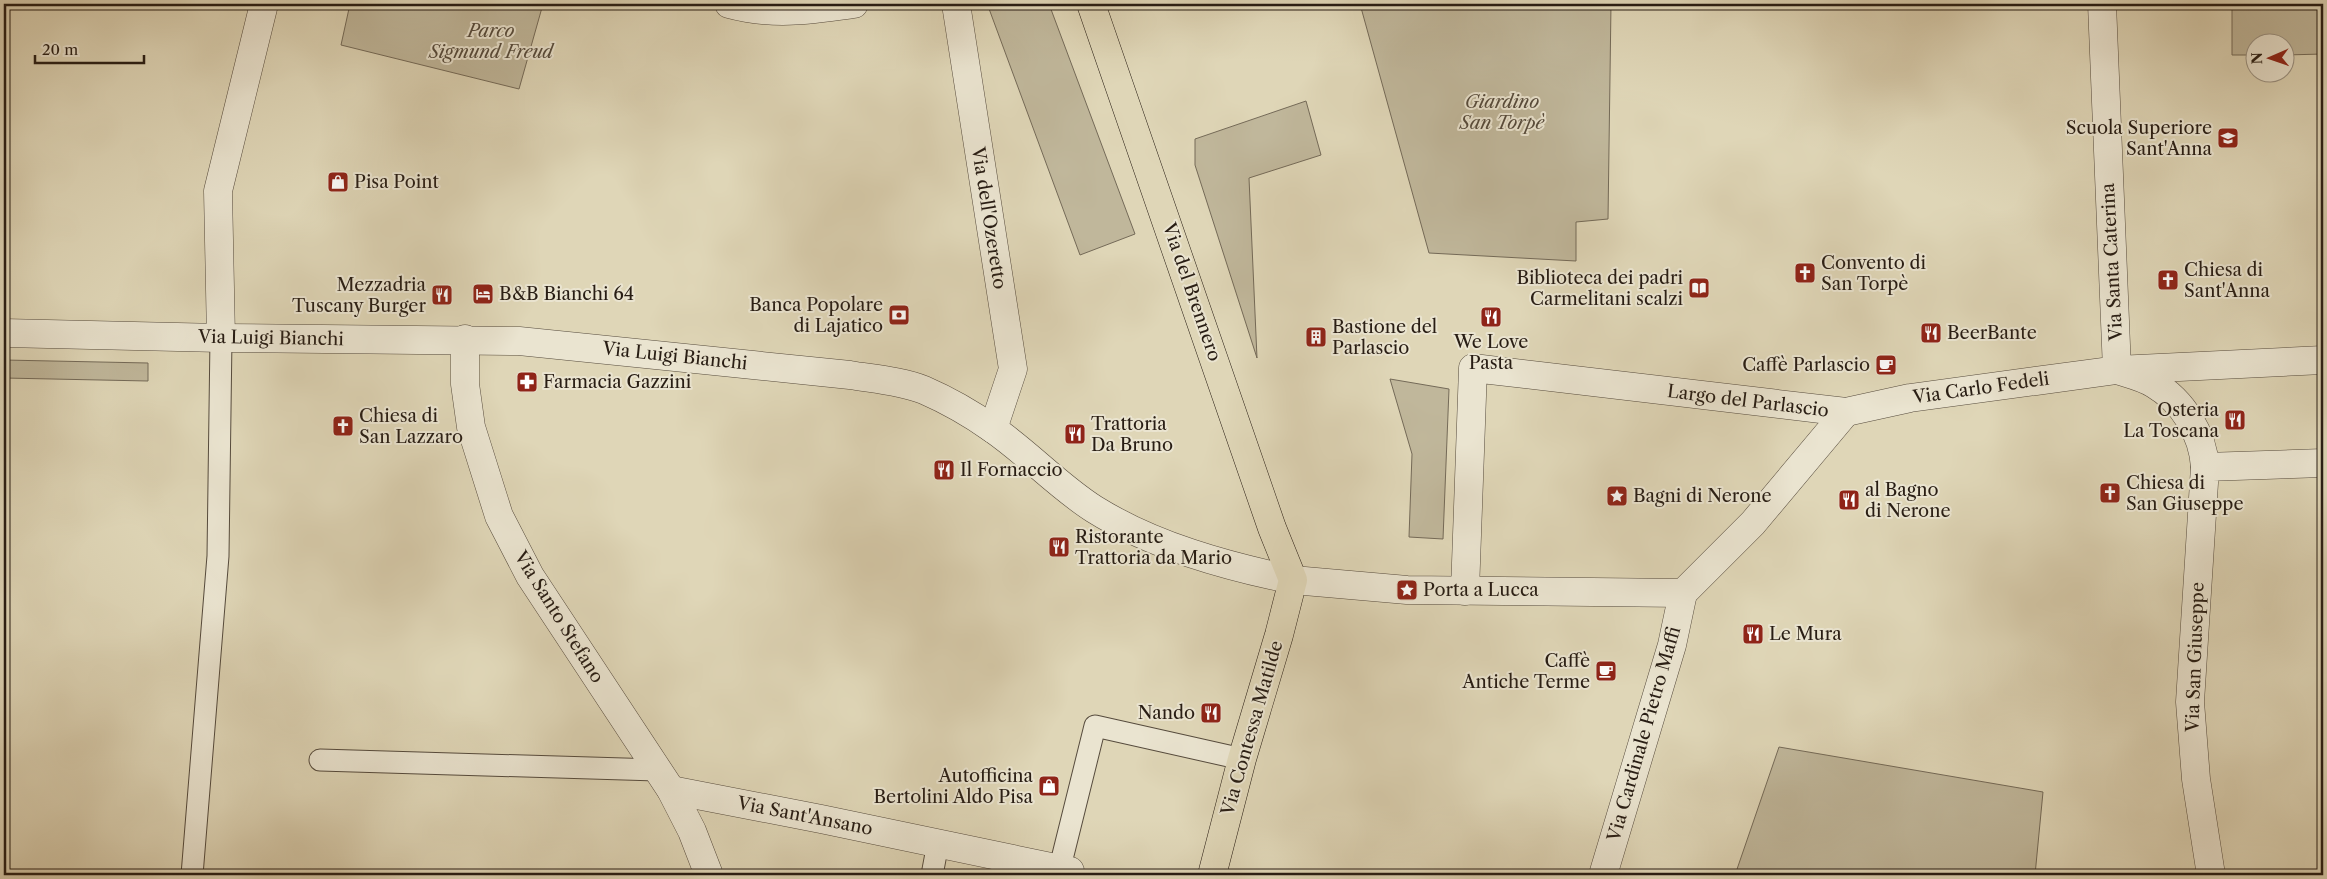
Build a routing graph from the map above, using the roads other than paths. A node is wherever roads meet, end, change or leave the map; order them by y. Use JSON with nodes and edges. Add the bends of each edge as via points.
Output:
{"nodes":[{"id":1,"x":264,"y":4,"type":"edge"},
{"id":2,"x":729,"y":4,"type":"edge"},
{"id":3,"x":854,"y":4,"type":"edge"},
{"id":4,"x":956,"y":4,"type":"edge"},
{"id":5,"x":1091,"y":4,"type":"edge"},
{"id":6,"x":2102,"y":4,"type":"edge"},
{"id":7,"x":4,"y":333,"type":"edge"},
{"id":8,"x":221,"y":338,"type":"junction"},
{"id":9,"x":465,"y":340,"type":"junction"},
{"id":10,"x":2323,"y":360,"type":"edge"},
{"id":11,"x":2117,"y":370,"type":"junction"},
{"id":12,"x":1846,"y":412,"type":"junction"},
{"id":13,"x":993,"y":429,"type":"junction"},
{"id":14,"x":2323,"y":463,"type":"edge"},
{"id":15,"x":2204,"y":467,"type":"junction"},
{"id":16,"x":1293,"y":580,"type":"junction"},
{"id":17,"x":1465,"y":591,"type":"junction"},
{"id":18,"x":1683,"y":593,"type":"junction"},
{"id":19,"x":1242,"y":759,"type":"junction"},
{"id":20,"x":320,"y":760,"type":"dead end"},
{"id":21,"x":664,"y":780,"type":"junction"},
{"id":22,"x":938,"y":843,"type":"junction"},
{"id":23,"x":1066,"y":865,"type":"joint"},
{"id":24,"x":192,"y":875,"type":"edge"},
{"id":25,"x":709,"y":875,"type":"edge"},
{"id":26,"x":932,"y":875,"type":"edge"},
{"id":27,"x":1212,"y":875,"type":"edge"},
{"id":28,"x":1602,"y":875,"type":"edge"},
{"id":29,"x":2211,"y":875,"type":"edge"}],
"edges":[{"from":1,"to":8,"type":"street","via":[[218,192]]},
{"from":2,"to":3,"type":"street","via":[[796,12]]},
{"from":4,"to":13,"type":"street","name":"Via dell'Ozeretto","via":[[1013,369]]},
{"from":5,"to":16,"type":"main road","name":"Via del Brennero","via":[[1272,528]]},
{"from":6,"to":11,"type":"street","name":"Via Santa Caterina"},
{"from":7,"to":8,"type":"street","name":"Via Luigi Bianchi"},
{"from":8,"to":9,"type":"street","name":"Via Luigi Bianchi"},
{"from":8,"to":24,"type":"lane","via":[[218,556]]},
{"from":9,"to":13,"type":"street","name":"Via Luigi Bianchi","via":[[518,341],[869,378],[923,390]]},
{"from":9,"to":21,"type":"street","name":"Via Santo Stefano","via":[[464,384],[471,427],[499,516],[530,576]]},
{"from":10,"to":11,"type":"street","name":"Via Carlo Fedeli"},
{"from":11,"to":12,"type":"street","name":"Via Carlo Fedeli","via":[[1910,398]]},
{"from":11,"to":15,"type":"street","name":"Via San Giuseppe","via":[[2154,384],[2173,399],[2195,428],[2203,450]]},
{"from":12,"to":17,"type":"street","name":"Largo del Parlascio","via":[[1473,368]]},
{"from":12,"to":18,"type":"street","name":"Largo del Parlascio","via":[[1753,523]]},
{"from":13,"to":16,"type":"street","name":"Via Luigi Bianchi","via":[[1060,485],[1123,524],[1212,559]]},
{"from":14,"to":15,"type":"street"},
{"from":15,"to":29,"type":"street","name":"Via San Giuseppe","via":[[2190,702],[2196,779]]},
{"from":16,"to":17,"type":"street","via":[[1407,590]]},
{"from":16,"to":19,"type":"main road","name":"Via Contessa Matilde"},
{"from":17,"to":18,"type":"street"},
{"from":18,"to":28,"type":"street","name":"Via Cardinale Pietro Maffi","via":[[1672,645]]},
{"from":19,"to":23,"type":"lane","via":[[1095,726]]},
{"from":19,"to":27,"type":"main road","name":"Via Contessa Matilde"},
{"from":20,"to":21,"type":"lane"},
{"from":21,"to":22,"type":"street","name":"Via Sant'Ansano"},
{"from":21,"to":25,"type":"street","name":"Via Santo Stefano","via":[[692,831]]},
{"from":22,"to":23,"type":"street","name":"Via Sant'Ansano"},
{"from":22,"to":26,"type":"lane"}]}
